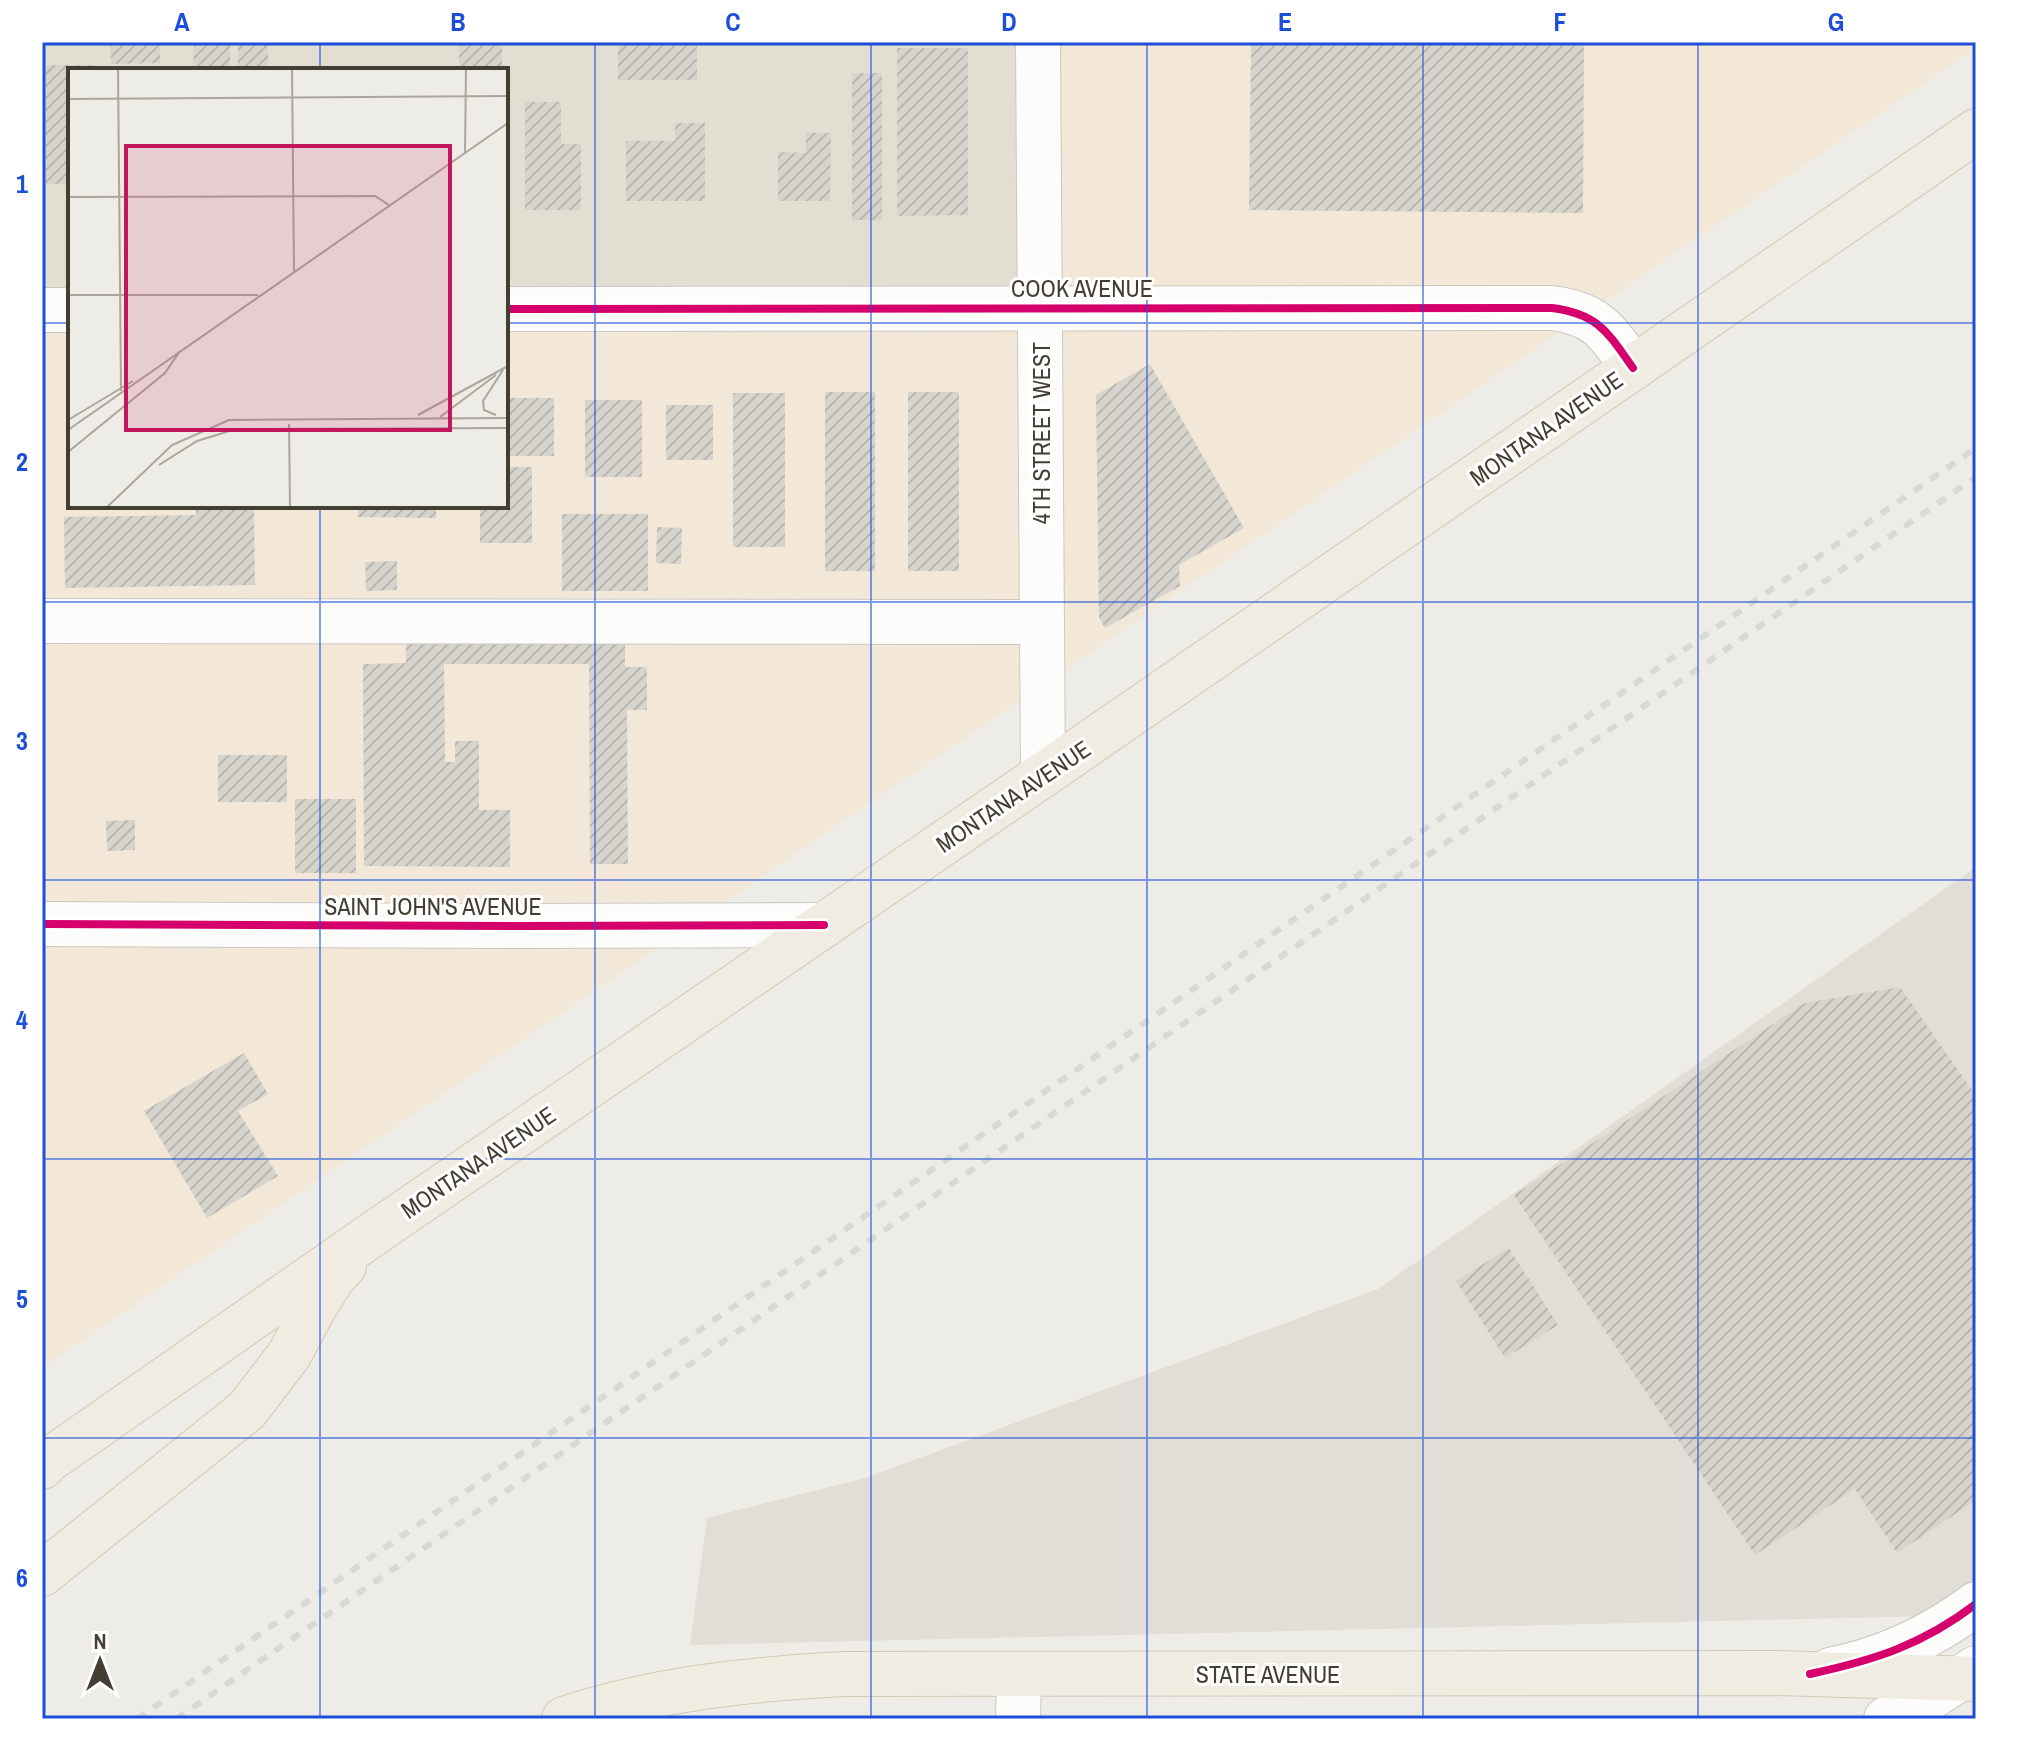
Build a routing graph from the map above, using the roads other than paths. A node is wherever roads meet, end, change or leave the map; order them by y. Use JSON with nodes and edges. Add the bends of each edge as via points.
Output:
{"nodes":[{"id":1,"x":1038,"y":42,"type":"edge"},
{"id":2,"x":1976,"y":131,"type":"edge"},
{"id":3,"x":1040,"y":308,"type":"junction"},
{"id":4,"x":508,"y":309,"type":"edge"},
{"id":5,"x":42,"y":310,"type":"edge"},
{"id":6,"x":68,"y":310,"type":"edge"},
{"id":7,"x":1633,"y":368,"type":"junction"},
{"id":8,"x":42,"y":621,"type":"edge"},
{"id":9,"x":1042,"y":622,"type":"junction"},
{"id":10,"x":1043,"y":775,"type":"junction"},
{"id":11,"x":42,"y":924,"type":"edge"},
{"id":12,"x":824,"y":925,"type":"junction"},
{"id":13,"x":373,"y":1234,"type":"junction"},
{"id":14,"x":44,"y":1463,"type":"edge"},
{"id":15,"x":42,"y":1574,"type":"edge"},
{"id":16,"x":1976,"y":1604,"type":"edge"},
{"id":17,"x":1019,"y":1674,"type":"junction"},
{"id":18,"x":1810,"y":1674,"type":"junction"},
{"id":19,"x":1971,"y":1675,"type":"edge"},
{"id":20,"x":564,"y":1719,"type":"edge"},
{"id":21,"x":1018,"y":1719,"type":"edge"},
{"id":22,"x":1886,"y":1719,"type":"edge"}],
"edges":[{"from":1,"to":3,"type":"street","name":"4TH STREET WEST"},
{"from":2,"to":7,"type":"main road","name":"MONTANA AVENUE"},
{"from":3,"to":4,"type":"street","name":"COOK AVENUE"},
{"from":3,"to":7,"type":"street","name":"COOK AVENUE","via":[[1552,308],[1590,318]]},
{"from":3,"to":9,"type":"street","name":"4TH STREET WEST"},
{"from":5,"to":6,"type":"street"},
{"from":7,"to":10,"type":"main road","name":"MONTANA AVENUE"},
{"from":8,"to":9,"type":"street"},
{"from":9,"to":10,"type":"street","name":"4TH STREET WEST"},
{"from":10,"to":12,"type":"main road","name":"MONTANA AVENUE"},
{"from":11,"to":12,"type":"street","name":"SAINT JOHN'S AVENUE"},
{"from":12,"to":13,"type":"main road","name":"MONTANA AVENUE"},
{"from":13,"to":14,"type":"main road","name":"MONTANA AVENUE"},
{"from":13,"to":15,"type":"main road","via":[[333,1278],[289,1355],[247,1410]]},
{"from":16,"to":18,"type":"street","via":[[1897,1651]]},
{"from":17,"to":18,"type":"main road","name":"STATE AVENUE"},
{"from":17,"to":20,"type":"main road","name":"STATE AVENUE","via":[[768,1678],[656,1695]]},
{"from":17,"to":21,"type":"street"},
{"from":18,"to":19,"type":"main road","name":"STATE AVENUE"},
{"from":19,"to":22,"type":"street"}]}
